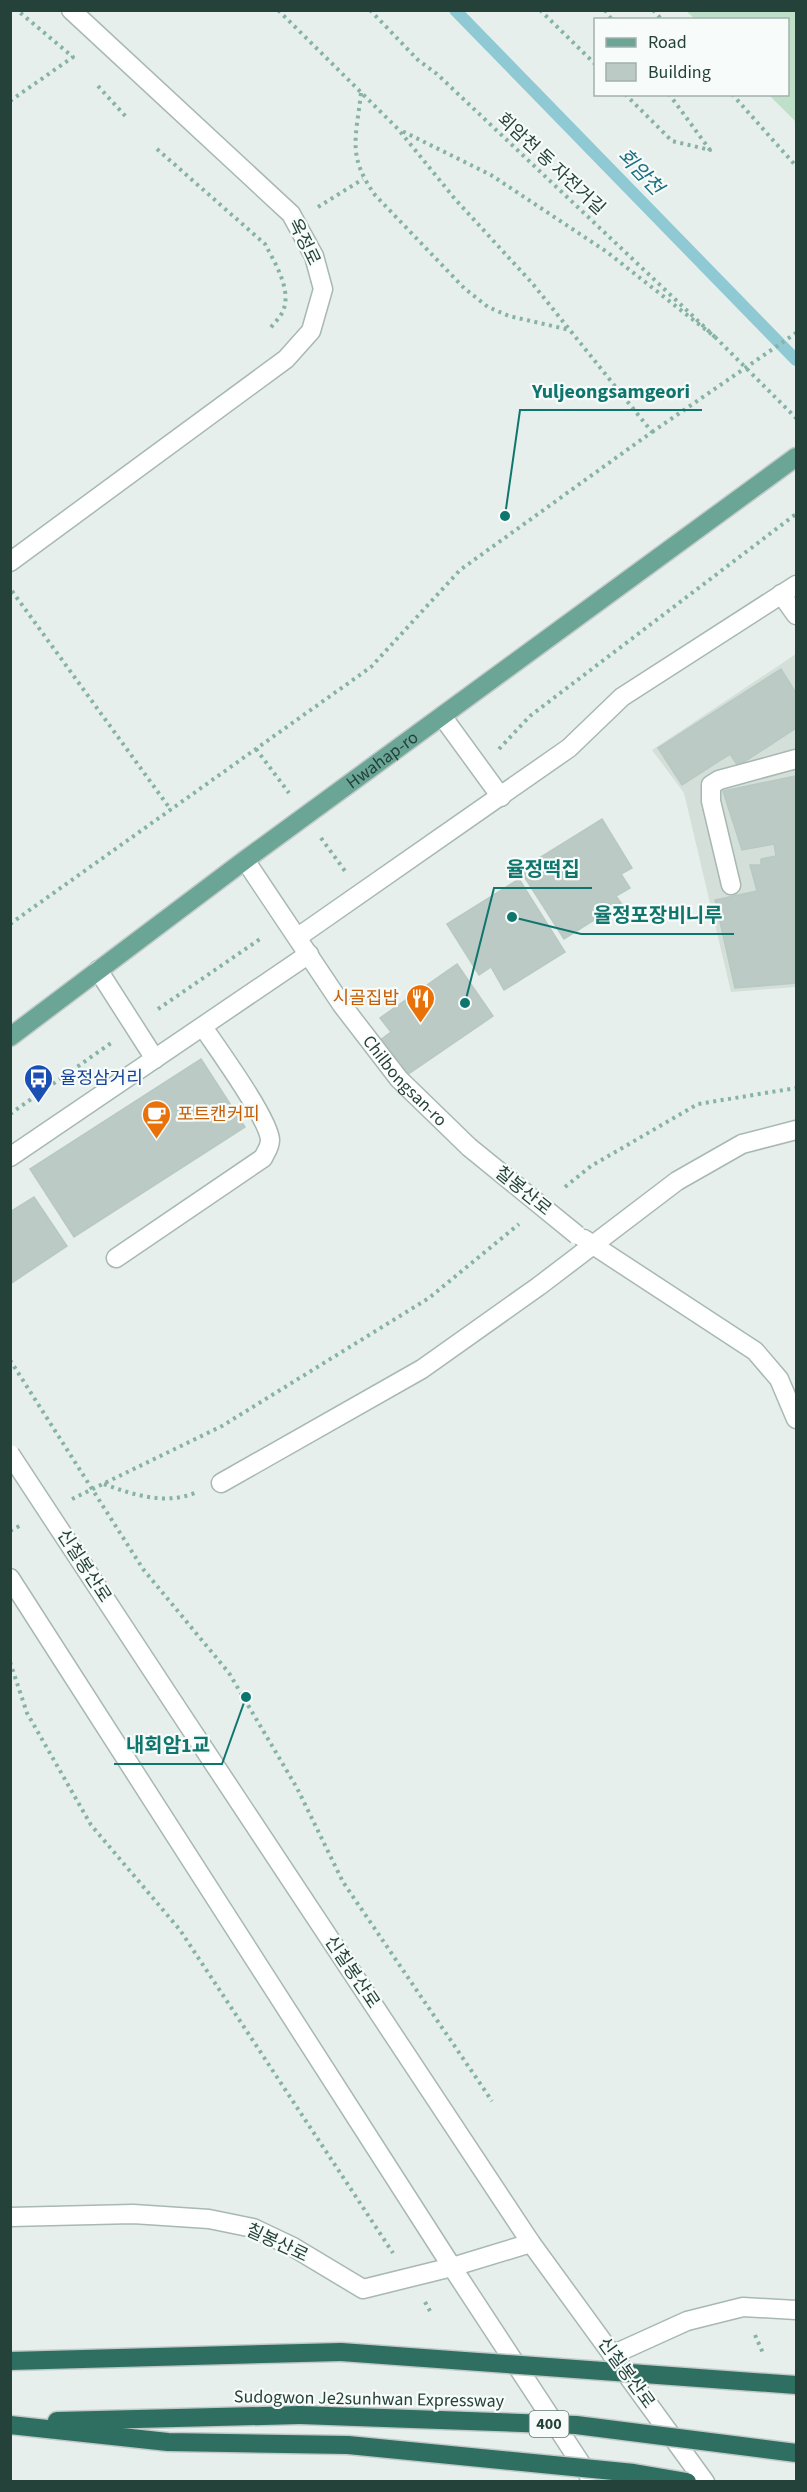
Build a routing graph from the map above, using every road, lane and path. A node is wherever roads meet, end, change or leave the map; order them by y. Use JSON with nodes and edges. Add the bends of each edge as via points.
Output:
{"nodes":[{"id":1,"x":17,"y":10,"type":"edge"},
{"id":2,"x":70,"y":10,"type":"edge"},
{"id":3,"x":278,"y":10,"type":"edge"},
{"id":4,"x":370,"y":10,"type":"edge"},
{"id":5,"x":540,"y":10,"type":"edge"},
{"id":6,"x":594,"y":63,"type":"edge"},
{"id":7,"x":98,"y":86,"type":"dead end"},
{"id":8,"x":361,"y":92,"type":"junction"},
{"id":9,"x":627,"y":96,"type":"edge"},
{"id":10,"x":670,"y":96,"type":"edge"},
{"id":11,"x":734,"y":96,"type":"edge"},
{"id":12,"x":10,"y":101,"type":"edge"},
{"id":13,"x":128,"y":119,"type":"dead end"},
{"id":14,"x":398,"y":129,"type":"junction"},
{"id":15,"x":157,"y":149,"type":"dead end"},
{"id":16,"x":796,"y":166,"type":"edge"},
{"id":17,"x":363,"y":178,"type":"junction"},
{"id":18,"x":321,"y":218,"type":"dead end"},
{"id":19,"x":570,"y":330,"type":"junction"},
{"id":20,"x":796,"y":333,"type":"edge"},
{"id":21,"x":266,"y":335,"type":"dead end"},
{"id":22,"x":714,"y":337,"type":"junction"},
{"id":23,"x":796,"y":418,"type":"edge"},
{"id":24,"x":652,"y":432,"type":"junction"},
{"id":25,"x":796,"y":457,"type":"edge"},
{"id":26,"x":796,"y":514,"type":"edge"},
{"id":27,"x":10,"y":562,"type":"edge"},
{"id":28,"x":21,"y":583,"type":"dead end"},
{"id":29,"x":789,"y":589,"type":"edge"},
{"id":30,"x":11,"y":590,"type":"edge"},
{"id":31,"x":796,"y":615,"type":"edge"},
{"id":32,"x":442,"y":716,"type":"junction"},
{"id":33,"x":796,"y":759,"type":"edge"},
{"id":34,"x":481,"y":770,"type":"junction"},
{"id":35,"x":501,"y":797,"type":"junction"},
{"id":36,"x":171,"y":810,"type":"junction"},
{"id":37,"x":245,"y":860,"type":"junction"},
{"id":38,"x":731,"y":885,"type":"dead end"},
{"id":39,"x":10,"y":924,"type":"edge"},
{"id":40,"x":298,"y":937,"type":"junction"},
{"id":41,"x":239,"y":953,"type":"dead end"},
{"id":42,"x":309,"y":954,"type":"junction"},
{"id":43,"x":99,"y":970,"type":"junction"},
{"id":44,"x":163,"y":1006,"type":"dead end"},
{"id":45,"x":203,"y":1027,"type":"junction"},
{"id":46,"x":10,"y":1037,"type":"edge"},
{"id":47,"x":98,"y":1052,"type":"dead end"},
{"id":48,"x":155,"y":1059,"type":"junction"},
{"id":49,"x":796,"y":1088,"type":"edge"},
{"id":50,"x":10,"y":1114,"type":"edge"},
{"id":51,"x":796,"y":1130,"type":"edge"},
{"id":52,"x":469,"y":1147,"type":"joint"},
{"id":53,"x":10,"y":1157,"type":"edge"},
{"id":54,"x":564,"y":1188,"type":"dead end"},
{"id":55,"x":528,"y":1217,"type":"dead end"},
{"id":56,"x":585,"y":1239,"type":"junction"},
{"id":57,"x":116,"y":1258,"type":"dead end"},
{"id":58,"x":10,"y":1359,"type":"edge"},
{"id":59,"x":788,"y":1379,"type":"edge"},
{"id":60,"x":796,"y":1419,"type":"edge"},
{"id":61,"x":10,"y":1454,"type":"edge"},
{"id":62,"x":221,"y":1483,"type":"joint"},
{"id":63,"x":103,"y":1484,"type":"junction"},
{"id":64,"x":63,"y":1504,"type":"dead end"},
{"id":65,"x":31,"y":1520,"type":"dead end"},
{"id":66,"x":10,"y":1531,"type":"edge"},
{"id":67,"x":10,"y":1578,"type":"edge"},
{"id":68,"x":10,"y":1662,"type":"edge"},
{"id":69,"x":492,"y":2101,"type":"dead end"},
{"id":70,"x":10,"y":2217,"type":"edge"},
{"id":71,"x":531,"y":2243,"type":"junction"},
{"id":72,"x":452,"y":2267,"type":"junction"},
{"id":73,"x":409,"y":2278,"type":"junction"},
{"id":74,"x":796,"y":2310,"type":"edge"},
{"id":75,"x":430,"y":2311,"type":"dead end"},
{"id":76,"x":612,"y":2355,"type":"junction"},
{"id":77,"x":10,"y":2361,"type":"edge"},
{"id":78,"x":796,"y":2385,"type":"edge"},
{"id":79,"x":10,"y":2423,"type":"edge"},
{"id":80,"x":796,"y":2453,"type":"edge"},
{"id":81,"x":593,"y":2481,"type":"edge"},
{"id":82,"x":687,"y":2481,"type":"edge"},
{"id":83,"x":705,"y":2481,"type":"edge"}],
"edges":[{"from":1,"to":12,"type":"path","via":[[73,57]]},
{"from":2,"to":27,"type":"street","name":"옥정로","via":[[291,214],[314,256],[323,289],[311,331],[286,359]]},
{"from":3,"to":8,"type":"path"},
{"from":4,"to":22,"type":"path","name":"회암천 동 자전거길","via":[[418,60]]},
{"from":5,"to":6,"type":"path"},
{"from":7,"to":13,"type":"path"},
{"from":8,"to":14,"type":"path"},
{"from":8,"to":17,"type":"path","via":[[355,156]]},
{"from":9,"to":10,"type":"path","via":[[672,141],[710,150]]},
{"from":11,"to":16,"type":"path"},
{"from":14,"to":19,"type":"path"},
{"from":14,"to":22,"type":"path","name":"회암천 동 자전거길","via":[[491,175],[607,252]]},
{"from":15,"to":21,"type":"path","via":[[266,244],[285,294],[283,311]]},
{"from":17,"to":18,"type":"path","via":[[316,207]]},
{"from":17,"to":19,"type":"path","via":[[464,288],[488,307]]},
{"from":19,"to":24,"type":"path"},
{"from":20,"to":24,"type":"path","bridge":true},
{"from":22,"to":23,"type":"path","name":"회암천 동 자전거길"},
{"from":24,"to":36,"type":"path","via":[[460,570],[371,668]]},
{"from":25,"to":32,"type":"main road","name":"Hwahap-ro"},
{"from":26,"to":34,"type":"path","via":[[530,716]]},
{"from":28,"to":30,"type":"path"},
{"from":29,"to":31,"type":"street"},
{"from":29,"to":35,"type":"street","via":[[622,698],[568,748]]},
{"from":30,"to":36,"type":"path"},
{"from":32,"to":34,"type":"street"},
{"from":32,"to":37,"type":"main road","name":"Hwahap-ro"},
{"from":33,"to":38,"type":"street","via":[[711,785],[711,801]]},
{"from":34,"to":35,"type":"street"},
{"from":35,"to":40,"type":"street"},
{"from":36,"to":39,"type":"path"},
{"from":37,"to":40,"type":"street","name":"Chilbongsan-ro"},
{"from":37,"to":43,"type":"main road","name":"Hwahap-ro"},
{"from":40,"to":42,"type":"street","name":"Chilbongsan-ro"},
{"from":41,"to":44,"type":"path"},
{"from":42,"to":45,"type":"street"},
{"from":42,"to":52,"type":"street","name":"Chilbongsan-ro","via":[[342,1005],[408,1090]]},
{"from":43,"to":46,"type":"main road","name":"Hwahap-ro"},
{"from":43,"to":48,"type":"street"},
{"from":45,"to":48,"type":"street"},
{"from":45,"to":57,"type":"street","via":[[265,1123],[268,1149],[263,1158]]},
{"from":47,"to":50,"type":"path"},
{"from":48,"to":53,"type":"street"},
{"from":49,"to":54,"type":"path","via":[[698,1104],[591,1166]]},
{"from":51,"to":56,"type":"street","via":[[742,1144]]},
{"from":52,"to":56,"type":"street","name":"칠봉산로","bridge":true},
{"from":55,"to":63,"type":"path","via":[[429,1298],[222,1426]]},
{"from":56,"to":59,"type":"street","via":[[755,1350]]},
{"from":56,"to":62,"type":"street","via":[[539,1286],[422,1368]]},
{"from":58,"to":69,"type":"path","bridge":true,"via":[[143,1569],[229,1673],[297,1788],[343,1882]]},
{"from":59,"to":60,"type":"street"},
{"from":61,"to":71,"type":"street","name":"신칠봉산로","bridge":true},
{"from":62,"to":63,"type":"path","via":[[180,1499],[132,1494]]},
{"from":63,"to":64,"type":"path"},
{"from":65,"to":66,"type":"path"},
{"from":67,"to":72,"type":"street"},
{"from":68,"to":73,"type":"path","via":[[27,1713],[91,1825],[180,1930]]},
{"from":70,"to":73,"type":"street","name":"칠봉산로","via":[[133,2214],[209,2219],[253,2228],[363,2289]]},
{"from":71,"to":72,"type":"street","name":"칠봉산로"},
{"from":71,"to":76,"type":"street","name":"신칠봉산로"},
{"from":72,"to":73,"type":"street","name":"칠봉산로"},
{"from":72,"to":81,"type":"street"},
{"from":73,"to":75,"type":"path"},
{"from":74,"to":76,"type":"street","via":[[744,2307],[687,2320]]},
{"from":76,"to":83,"type":"street","name":"신칠봉산로"},
{"from":77,"to":78,"type":"highway","bridge":true,"via":[[342,2352]]},
{"from":79,"to":80,"type":"highway","name":"Sudogwon Je2sunhwan Expressway","number":"400","bridge":true,"via":[[300,2415],[576,2425]]},
{"from":79,"to":82,"type":"highway","bridge":true,"via":[[168,2442],[348,2445]]}]}
